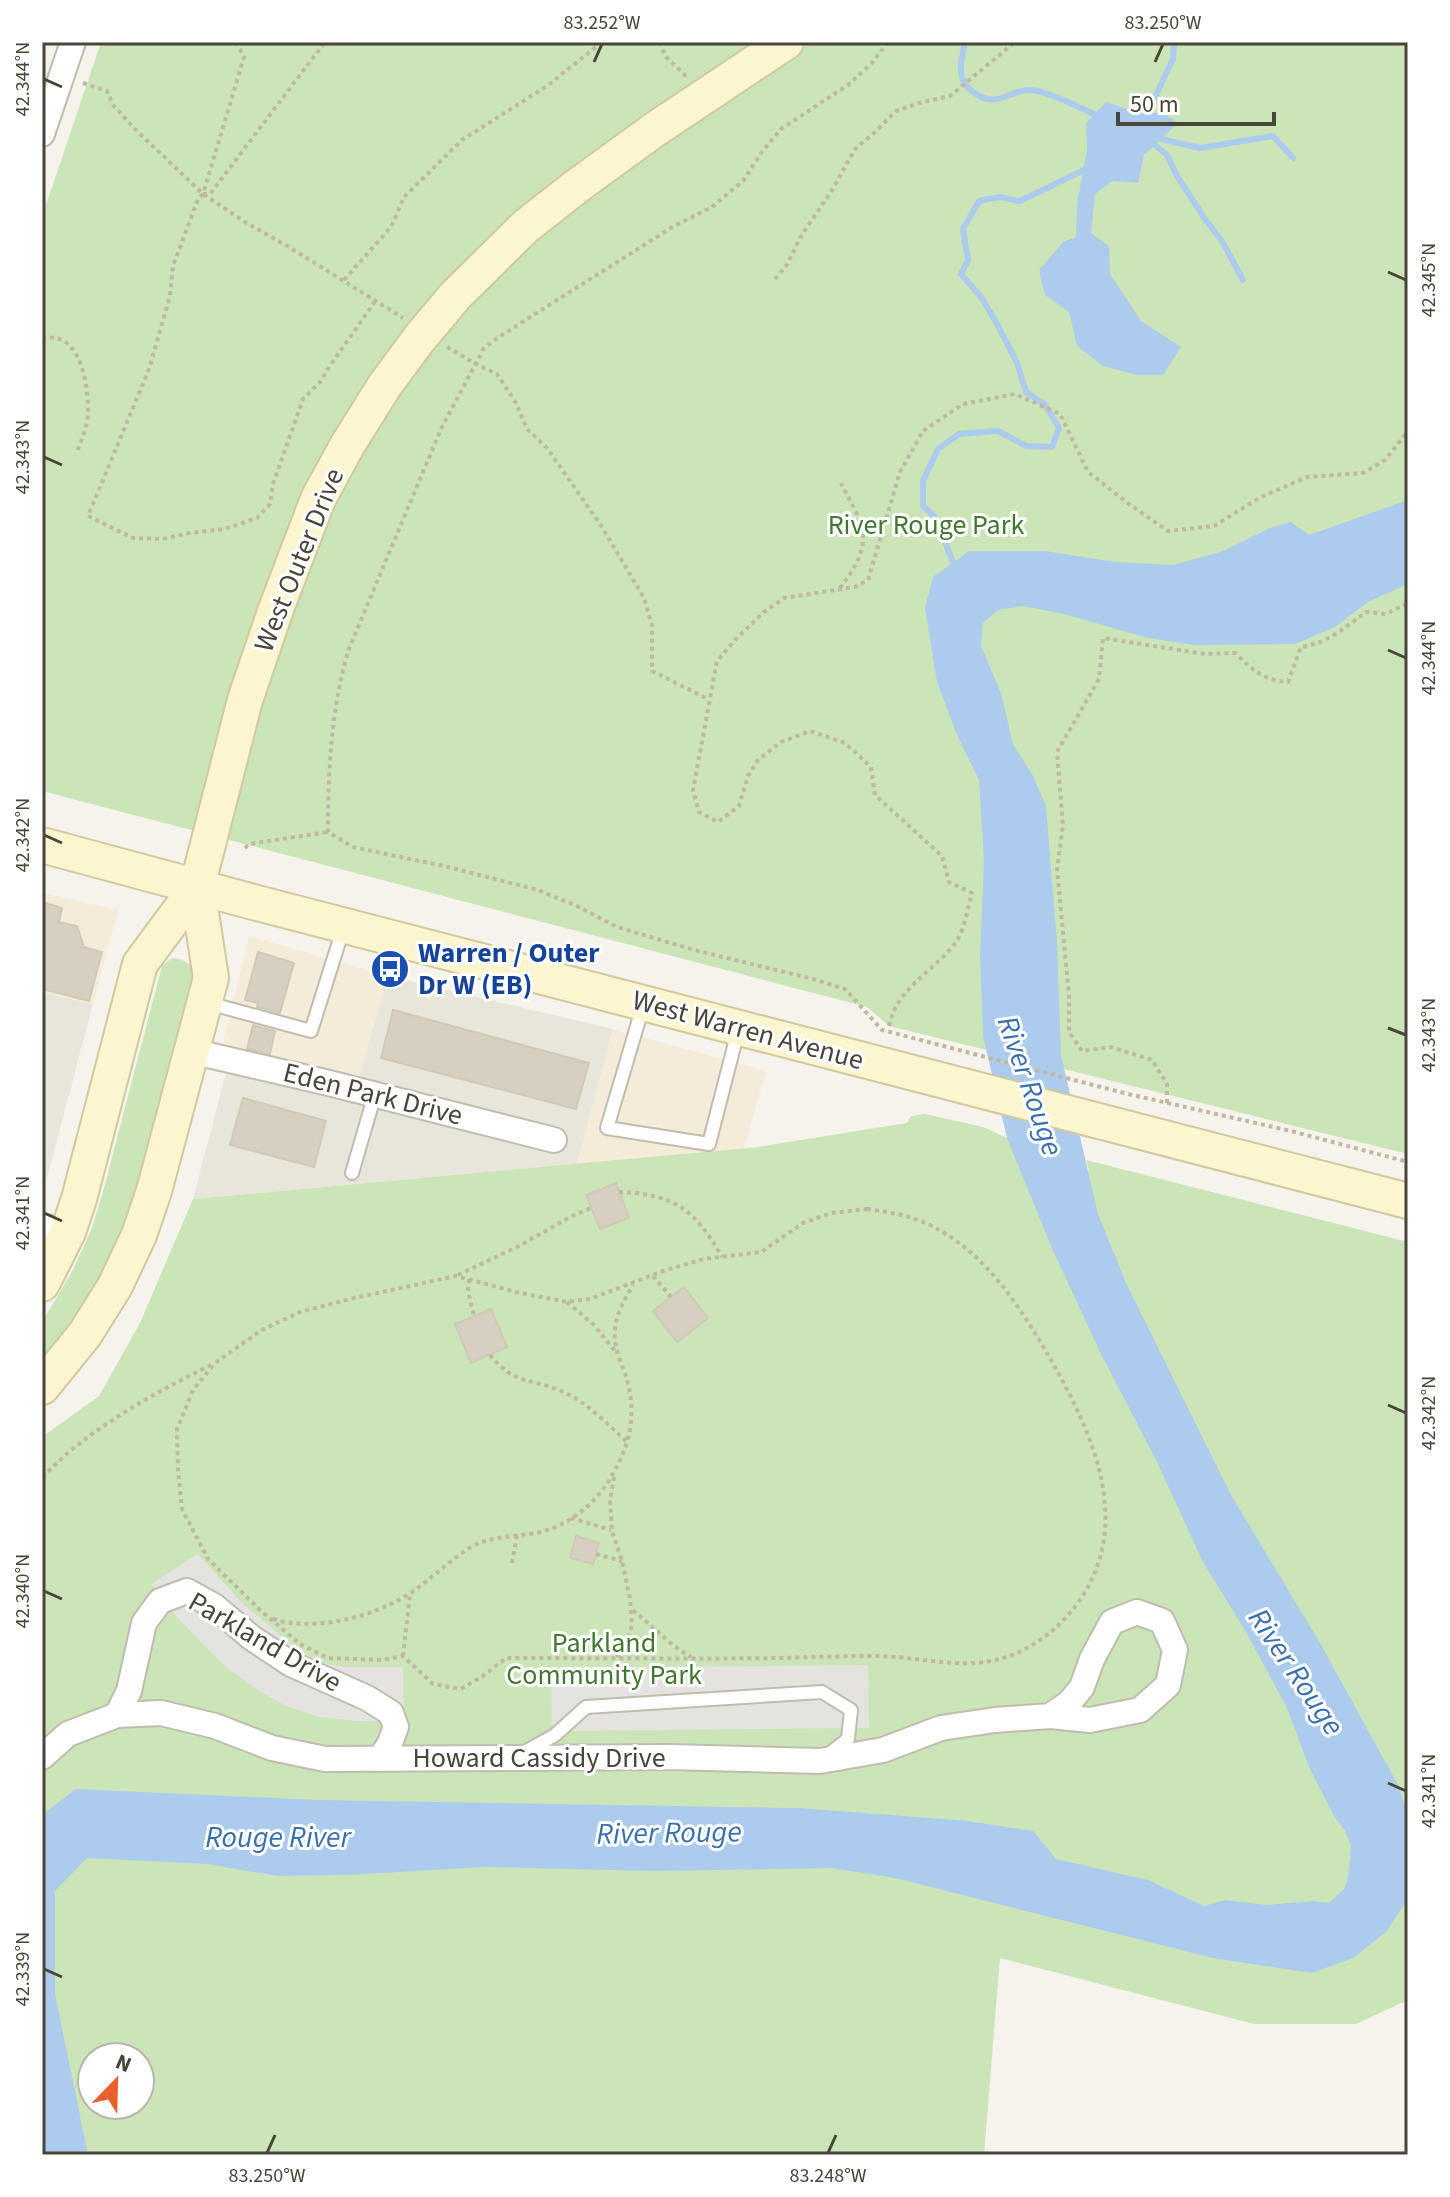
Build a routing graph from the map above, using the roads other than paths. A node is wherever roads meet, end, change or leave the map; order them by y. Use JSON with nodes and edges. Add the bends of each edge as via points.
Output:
{"nodes":[{"id":1,"x":73,"y":42,"type":"edge"},
{"id":2,"x":786,"y":42,"type":"edge"},
{"id":3,"x":42,"y":134,"type":"edge"},
{"id":4,"x":42,"y":845,"type":"edge"},
{"id":5,"x":197,"y":887,"type":"junction"},
{"id":6,"x":344,"y":925,"type":"junction"},
{"id":7,"x":156,"y":942,"type":"junction"},
{"id":8,"x":208,"y":959,"type":"junction"},
{"id":9,"x":205,"y":1002,"type":"junction"},
{"id":10,"x":644,"y":1003,"type":"junction"},
{"id":11,"x":739,"y":1028,"type":"junction"},
{"id":12,"x":191,"y":1051,"type":"junction"},
{"id":13,"x":375,"y":1094,"type":"junction"},
{"id":14,"x":554,"y":1140,"type":"dead end"},
{"id":15,"x":352,"y":1173,"type":"dead end"},
{"id":16,"x":1408,"y":1201,"type":"edge"},
{"id":17,"x":55,"y":1229,"type":"edge"},
{"id":18,"x":42,"y":1284,"type":"edge"},
{"id":19,"x":42,"y":1387,"type":"edge"},
{"id":20,"x":117,"y":1715,"type":"junction"},
{"id":21,"x":1050,"y":1716,"type":"junction"},
{"id":22,"x":555,"y":1735,"type":"junction"},
{"id":23,"x":42,"y":1757,"type":"edge"},
{"id":24,"x":514,"y":1758,"type":"junction"},
{"id":25,"x":568,"y":1758,"type":"junction"},
{"id":26,"x":380,"y":1759,"type":"junction"},
{"id":27,"x":820,"y":1761,"type":"junction"}],
"edges":[{"from":1,"to":3,"type":"street"},
{"from":2,"to":5,"type":"main road","name":"West Outer Drive","via":[[589,176],[526,226],[455,296],[385,385],[318,499],[276,609],[245,700]]},
{"from":4,"to":5,"type":"main road","name":"West Warren Avenue"},
{"from":5,"to":6,"type":"main road","name":"West Warren Avenue"},
{"from":5,"to":7,"type":"main road","name":"West Outer Drive"},
{"from":5,"to":8,"type":"main road","name":"West Outer Drive"},
{"from":6,"to":9,"type":"lane","via":[[311,1031]]},
{"from":6,"to":10,"type":"main road","name":"West Warren Avenue"},
{"from":7,"to":8,"type":"main road"},
{"from":7,"to":17,"type":"main road","name":"West Outer Drive","via":[[140,964],[79,1199]]},
{"from":8,"to":9,"type":"main road","name":"West Outer Drive","via":[[211,978]]},
{"from":9,"to":12,"type":"main road","name":"West Outer Drive"},
{"from":10,"to":11,"type":"main road","name":"West Warren Avenue"},
{"from":10,"to":11,"type":"lane","via":[[607,1128],[709,1144]]},
{"from":11,"to":16,"type":"main road","name":"West Warren Avenue","via":[[957,1085],[1124,1110]]},
{"from":12,"to":13,"type":"street","name":"Eden Park Drive"},
{"from":12,"to":19,"type":"main road","name":"West Outer Drive","via":[[139,1235],[85,1334]]},
{"from":13,"to":14,"type":"street","name":"Eden Park Drive"},
{"from":13,"to":15,"type":"lane"},
{"from":17,"to":18,"type":"main road","name":"West Outer Drive"},
{"from":20,"to":23,"type":"street","name":"Howard Cassidy Drive","via":[[68,1734]]},
{"from":20,"to":26,"type":"street","name":"Howard Cassidy Drive","via":[[161,1713],[272,1748],[325,1759]]},
{"from":20,"to":26,"type":"street","name":"Parkland Drive","via":[[129,1691],[144,1623],[160,1601],[187,1591],[291,1664],[391,1713],[396,1727]]},
{"from":21,"to":21,"type":"street","name":"Howard Cassidy Drive","via":[[1090,1720],[1140,1710],[1168,1685],[1175,1650],[1162,1621],[1137,1612],[1112,1622],[1082,1687]]},
{"from":21,"to":27,"type":"street","name":"Howard Cassidy Drive","via":[[941,1728],[883,1750]]},
{"from":22,"to":24,"type":"lane"},
{"from":22,"to":25,"type":"lane"},
{"from":22,"to":27,"type":"lane","via":[[586,1707],[822,1692],[851,1710],[848,1739]]},
{"from":24,"to":25,"type":"street","name":"Howard Cassidy Drive"},
{"from":24,"to":26,"type":"street","name":"Howard Cassidy Drive"},
{"from":25,"to":27,"type":"street","name":"Howard Cassidy Drive"}]}
